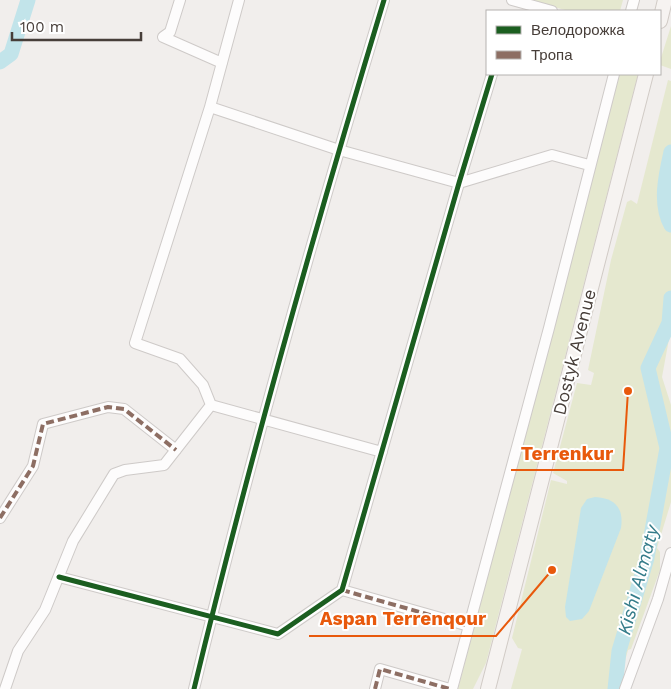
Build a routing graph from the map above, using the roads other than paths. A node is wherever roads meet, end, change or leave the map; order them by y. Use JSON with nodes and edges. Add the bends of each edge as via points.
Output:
{"nodes":[{"id":1,"x":180,"y":0,"type":"edge"},
{"id":2,"x":239,"y":0,"type":"edge"},
{"id":3,"x":384,"y":0,"type":"edge"},
{"id":4,"x":514,"y":0,"type":"edge"},
{"id":5,"x":665,"y":0,"type":"edge"},
{"id":6,"x":549,"y":10,"type":"edge"},
{"id":7,"x":661,"y":17,"type":"edge"},
{"id":8,"x":222,"y":63,"type":"junction"},
{"id":9,"x":492,"y":75,"type":"edge"},
{"id":10,"x":614,"y":75,"type":"edge"},
{"id":11,"x":646,"y":75,"type":"edge"},
{"id":12,"x":210,"y":107,"type":"junction"},
{"id":13,"x":339,"y":150,"type":"junction"},
{"id":14,"x":589,"y":165,"type":"junction"},
{"id":15,"x":458,"y":183,"type":"junction"},
{"id":16,"x":211,"y":405,"type":"junction"},
{"id":17,"x":263,"y":420,"type":"junction"},
{"id":18,"x":176,"y":450,"type":"junction"},
{"id":19,"x":382,"y":452,"type":"junction"},
{"id":20,"x":0,"y":518,"type":"edge"},
{"id":21,"x":671,"y":553,"type":"edge"},
{"id":22,"x":59,"y":577,"type":"junction"},
{"id":23,"x":342,"y":590,"type":"junction"},
{"id":24,"x":212,"y":615,"type":"junction"},
{"id":25,"x":468,"y":626,"type":"junction"},
{"id":26,"x":5,"y":689,"type":"edge"},
{"id":27,"x":194,"y":689,"type":"edge"},
{"id":28,"x":375,"y":689,"type":"edge"},
{"id":29,"x":451,"y":689,"type":"edge"},
{"id":30,"x":488,"y":689,"type":"edge"},
{"id":31,"x":625,"y":689,"type":"edge"}],
"edges":[{"from":1,"to":8,"type":"street","via":[[170,32],[163,37]]},
{"from":2,"to":8,"type":"street"},
{"from":3,"to":13,"type":"street"},
{"from":4,"to":6,"type":"street"},
{"from":5,"to":7,"type":"main road"},
{"from":8,"to":12,"type":"street"},
{"from":9,"to":15,"type":"street"},
{"from":10,"to":14,"type":"street"},
{"from":11,"to":30,"type":"main road","name":"Dostyk Avenue"},
{"from":12,"to":13,"type":"street"},
{"from":12,"to":16,"type":"street","via":[[135,343],[180,359],[203,385]]},
{"from":13,"to":15,"type":"street"},
{"from":13,"to":17,"type":"street"},
{"from":14,"to":15,"type":"street","via":[[552,155]]},
{"from":14,"to":25,"type":"street","via":[[549,328]]},
{"from":15,"to":19,"type":"street"},
{"from":16,"to":17,"type":"street"},
{"from":16,"to":18,"type":"street"},
{"from":17,"to":19,"type":"street"},
{"from":17,"to":24,"type":"street"},
{"from":18,"to":20,"type":"street","via":[[124,409],[108,407],[43,424],[33,466]]},
{"from":18,"to":22,"type":"street","via":[[164,465],[114,474],[73,541]]},
{"from":19,"to":23,"type":"street"},
{"from":21,"to":31,"type":"street"},
{"from":22,"to":24,"type":"street"},
{"from":22,"to":26,"type":"street","via":[[45,610],[18,651]]},
{"from":23,"to":24,"type":"street","via":[[278,634]]},
{"from":23,"to":25,"type":"street"},
{"from":24,"to":27,"type":"street"},
{"from":25,"to":29,"type":"street"},
{"from":28,"to":29,"type":"street","via":[[380,669]]}]}
